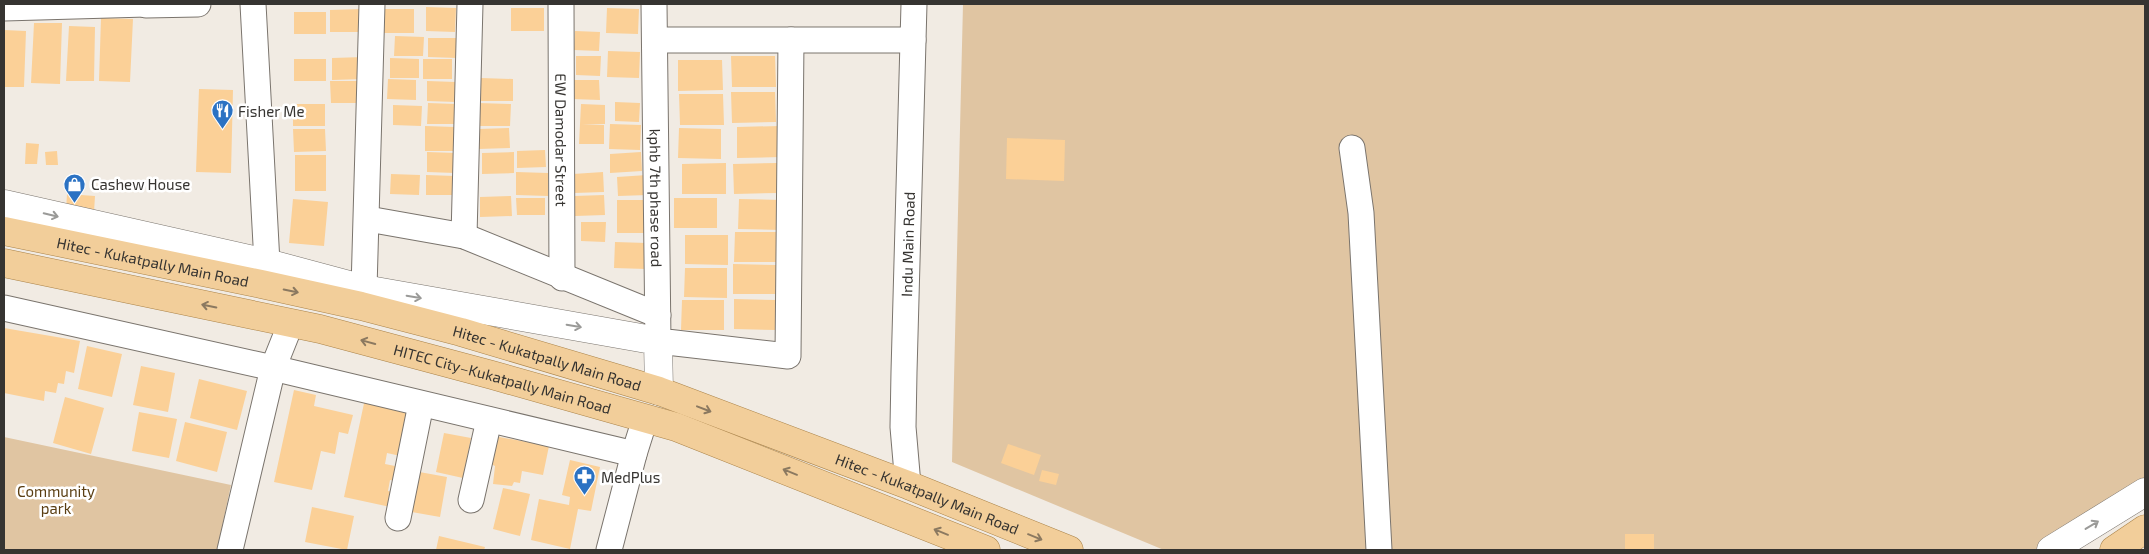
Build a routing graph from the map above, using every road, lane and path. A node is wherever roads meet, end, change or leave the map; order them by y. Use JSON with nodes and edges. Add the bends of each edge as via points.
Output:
{"nodes":[{"id":1,"x":146,"y":4,"type":"edge"},
{"id":2,"x":198,"y":4,"type":"edge"},
{"id":3,"x":253,"y":4,"type":"edge"},
{"id":4,"x":372,"y":4,"type":"edge"},
{"id":5,"x":470,"y":4,"type":"edge"},
{"id":6,"x":561,"y":4,"type":"edge"},
{"id":7,"x":654,"y":4,"type":"edge"},
{"id":8,"x":914,"y":4,"type":"edge"},
{"id":9,"x":49,"y":5,"type":"edge"},
{"id":10,"x":4,"y":8,"type":"edge"},
{"id":11,"x":655,"y":40,"type":"junction"},
{"id":12,"x":791,"y":40,"type":"junction"},
{"id":13,"x":912,"y":40,"type":"junction"},
{"id":14,"x":1352,"y":148,"type":"dead end"},
{"id":15,"x":4,"y":204,"type":"edge"},
{"id":16,"x":368,"y":219,"type":"junction"},
{"id":17,"x":4,"y":231,"type":"edge"},
{"id":18,"x":464,"y":236,"type":"junction"},
{"id":19,"x":4,"y":263,"type":"edge"},
{"id":20,"x":264,"y":274,"type":"junction"},
{"id":21,"x":562,"y":278,"type":"junction"},
{"id":22,"x":364,"y":288,"type":"junction"},
{"id":23,"x":4,"y":308,"type":"edge"},
{"id":24,"x":291,"y":323,"type":"junction"},
{"id":25,"x":658,"y":328,"type":"junction"},
{"id":26,"x":273,"y":368,"type":"junction"},
{"id":27,"x":659,"y":391,"type":"junction"},
{"id":28,"x":421,"y":404,"type":"junction"},
{"id":29,"x":645,"y":419,"type":"junction"},
{"id":30,"x":489,"y":420,"type":"junction"},
{"id":31,"x":634,"y":454,"type":"junction"},
{"id":32,"x":908,"y":485,"type":"junction"},
{"id":33,"x":2145,"y":492,"type":"edge"},
{"id":34,"x":471,"y":500,"type":"dead end"},
{"id":35,"x":398,"y":518,"type":"dead end"},
{"id":36,"x":2145,"y":529,"type":"edge"},
{"id":37,"x":230,"y":550,"type":"edge"},
{"id":38,"x":609,"y":550,"type":"edge"},
{"id":39,"x":986,"y":550,"type":"edge"},
{"id":40,"x":1069,"y":550,"type":"edge"},
{"id":41,"x":1379,"y":550,"type":"edge"},
{"id":42,"x":2051,"y":550,"type":"edge"},
{"id":43,"x":2114,"y":550,"type":"edge"}],
"edges":[{"from":1,"to":2,"type":"street"},
{"from":1,"to":9,"type":"street"},
{"from":3,"to":20,"type":"street"},
{"from":4,"to":16,"type":"street"},
{"from":5,"to":18,"type":"street"},
{"from":6,"to":21,"type":"street","name":"EW Damodar Street"},
{"from":7,"to":11,"type":"street","name":"kphb 7th phase road"},
{"from":8,"to":13,"type":"street","name":"Indu Main Road"},
{"from":9,"to":10,"type":"street"},
{"from":11,"to":12,"type":"street"},
{"from":11,"to":25,"type":"street","name":"kphb 7th phase road"},
{"from":12,"to":13,"type":"street"},
{"from":12,"to":25,"type":"street","via":[[788,356]]},
{"from":13,"to":32,"type":"street","name":"Indu Main Road","via":[[903,427]]},
{"from":14,"to":41,"type":"street","via":[[1361,213]]},
{"from":15,"to":20,"type":"street","one_way":true},
{"from":16,"to":18,"type":"street"},
{"from":16,"to":22,"type":"street"},
{"from":17,"to":20,"type":"main road","name":"Hitec - Kukatpally Main Road"},
{"from":18,"to":21,"type":"street"},
{"from":24,"to":19,"type":"main road","name":"HITEC City–Kukatpally Main Road","one_way":true},
{"from":20,"to":22,"type":"street"},
{"from":20,"to":27,"type":"main road","name":"Hitec - Kukatpally Main Road","one_way":true,"via":[[361,306]]},
{"from":21,"to":25,"type":"street"},
{"from":22,"to":25,"type":"street","one_way":true},
{"from":23,"to":26,"type":"street"},
{"from":24,"to":26,"type":"street"},
{"from":29,"to":24,"type":"main road","name":"HITEC City–Kukatpally Main Road","one_way":true,"via":[[492,374]]},
{"from":25,"to":27,"type":"street","name":"kphb 7th phase road"},
{"from":26,"to":28,"type":"street"},
{"from":26,"to":37,"type":"street"},
{"from":27,"to":32,"type":"main road","name":"Hitec - Kukatpally Main Road","one_way":true},
{"from":28,"to":30,"type":"street"},
{"from":28,"to":35,"type":"street"},
{"from":29,"to":31,"type":"street"},
{"from":39,"to":29,"type":"main road","name":"HITEC City–Kukatpally Main Road","one_way":true,"via":[[676,427]]},
{"from":30,"to":31,"type":"street"},
{"from":30,"to":34,"type":"street"},
{"from":31,"to":38,"type":"street"},
{"from":32,"to":40,"type":"main road","name":"Hitec - Kukatpally Main Road","one_way":true},
{"from":42,"to":33,"type":"street","one_way":true},
{"from":36,"to":43,"type":"main road"}]}
